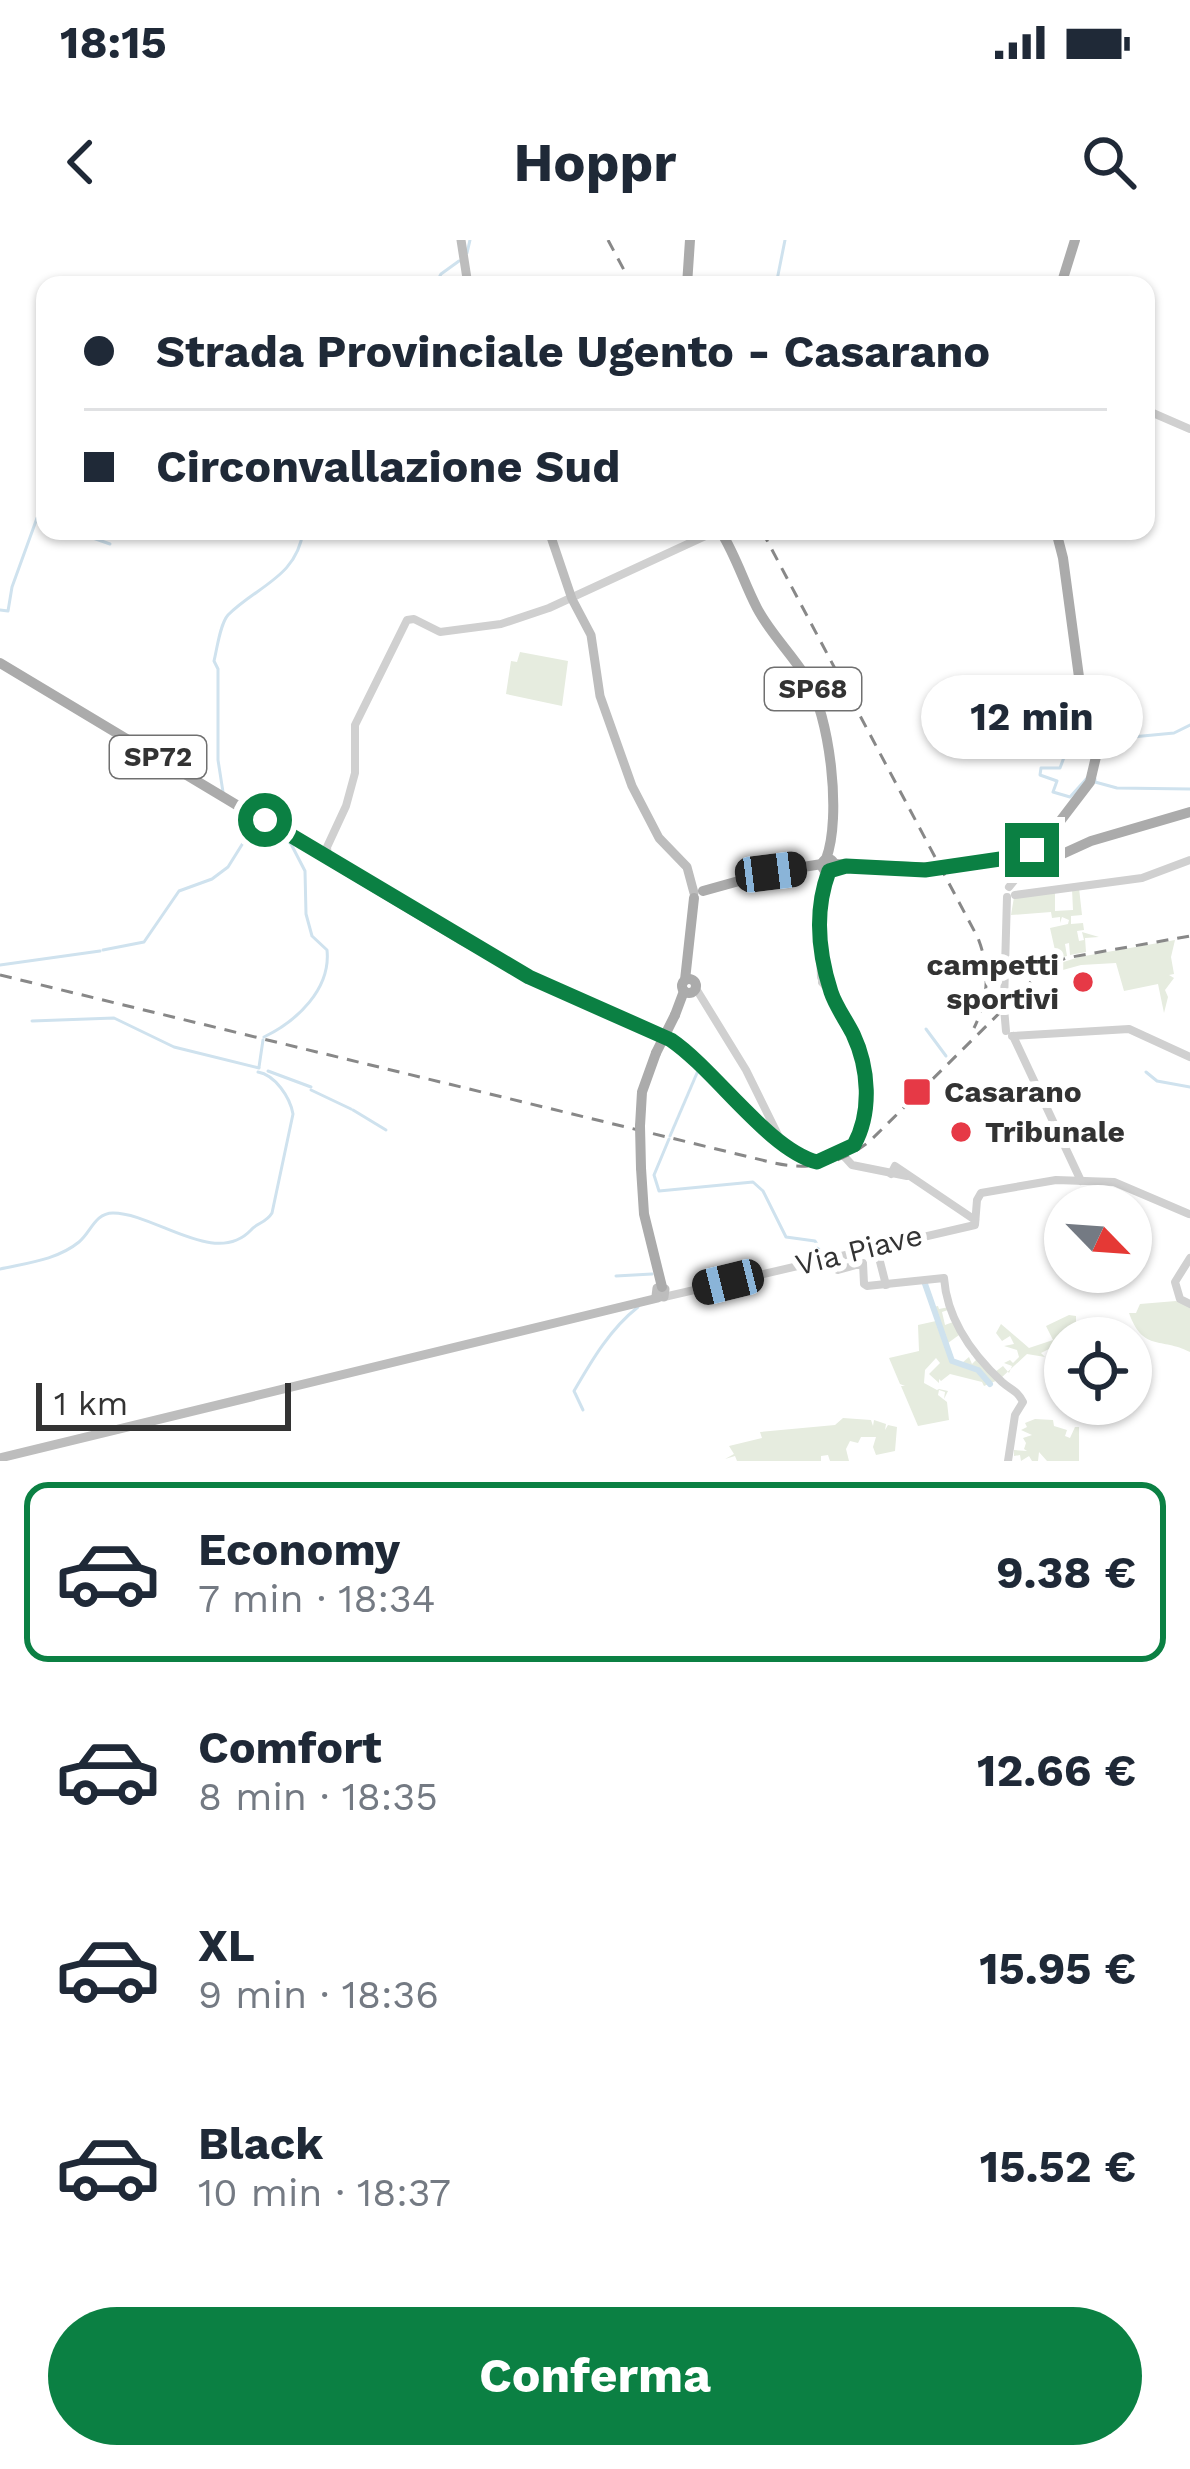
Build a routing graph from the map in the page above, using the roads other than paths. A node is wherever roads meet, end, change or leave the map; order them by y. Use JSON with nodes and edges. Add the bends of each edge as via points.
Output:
{"nodes":[{"id":1,"x":460,"y":240,"type":"edge"},
{"id":2,"x":690,"y":240,"type":"edge"},
{"id":3,"x":1075,"y":240,"type":"edge"},
{"id":4,"x":466,"y":276,"type":"edge"},
{"id":5,"x":688,"y":276,"type":"edge"},
{"id":6,"x":1063,"y":276,"type":"edge"},
{"id":7,"x":1155,"y":414,"type":"edge"},
{"id":8,"x":1190,"y":429,"type":"edge"},
{"id":9,"x":552,"y":540,"type":"edge"},
{"id":10,"x":702,"y":540,"type":"edge"},
{"id":11,"x":725,"y":540,"type":"edge"},
{"id":12,"x":1059,"y":540,"type":"edge"},
{"id":13,"x":572,"y":597,"type":"junction"},
{"id":14,"x":0,"y":662,"type":"edge"},
{"id":15,"x":1190,"y":812,"type":"edge"},
{"id":16,"x":324,"y":852,"type":"junction"},
{"id":17,"x":1031,"y":854,"type":"junction"},
{"id":18,"x":1190,"y":860,"type":"edge"},
{"id":19,"x":828,"y":866,"type":"junction"},
{"id":20,"x":1013,"y":892,"type":"junction"},
{"id":21,"x":700,"y":894,"type":"junction"},
{"id":22,"x":691,"y":986,"type":"junction"},
{"id":23,"x":1011,"y":1033,"type":"junction"},
{"id":24,"x":664,"y":1036,"type":"joint"},
{"id":25,"x":1190,"y":1057,"type":"edge"},
{"id":26,"x":771,"y":1127,"type":"junction"},
{"id":27,"x":842,"y":1154,"type":"junction"},
{"id":28,"x":1081,"y":1181,"type":"junction"},
{"id":29,"x":1190,"y":1214,"type":"edge"},
{"id":30,"x":972,"y":1223,"type":"junction"},
{"id":31,"x":876,"y":1246,"type":"junction"},
{"id":32,"x":835,"y":1256,"type":"junction"},
{"id":33,"x":1190,"y":1258,"type":"edge"},
{"id":34,"x":886,"y":1286,"type":"junction"},
{"id":35,"x":659,"y":1290,"type":"junction"},
{"id":36,"x":1190,"y":1304,"type":"edge"},
{"id":37,"x":0,"y":1459,"type":"edge"},
{"id":38,"x":1008,"y":1459,"type":"edge"}],
"edges":[{"from":1,"to":4,"type":"main road"},
{"from":2,"to":5,"type":"main road"},
{"from":3,"to":6,"type":"main road"},
{"from":7,"to":8,"type":"street"},
{"from":9,"to":13,"type":"main road"},
{"from":10,"to":13,"type":"street"},
{"from":11,"to":19,"type":"main road","number":"SP68","via":[[819,706],[832,799]]},
{"from":12,"to":17,"type":"main road","via":[[1078,677],[1099,744],[1090,782]]},
{"from":13,"to":16,"type":"street","via":[[491,626],[440,632],[405,622],[355,725],[353,779]]},
{"from":13,"to":21,"type":"main road","via":[[591,635],[600,696],[632,787]]},
{"from":14,"to":16,"type":"main road","number":"SP72"},
{"from":15,"to":17,"type":"main road","via":[[1047,861]]},
{"from":16,"to":24,"type":"main road","number":"SP72","via":[[529,977]]},
{"from":17,"to":19,"type":"main road","via":[[915,870]]},
{"from":17,"to":20,"type":"street"},
{"from":18,"to":20,"type":"street","via":[[1142,878]]},
{"from":19,"to":21,"type":"main road","via":[[771,872]]},
{"from":19,"to":27,"type":"street","via":[[822,963],[866,1080],[860,1132]]},
{"from":20,"to":23,"type":"street","via":[[1004,1005]]},
{"from":21,"to":22,"type":"main road"},
{"from":22,"to":26,"type":"street"},
{"from":22,"to":35,"type":"main road","bridge":true,"via":[[642,1092],[641,1193]]},
{"from":23,"to":25,"type":"street","via":[[1130,1031]]},
{"from":23,"to":28,"type":"street"},
{"from":24,"to":26,"type":"street"},
{"from":26,"to":27,"type":"street","via":[[813,1162]]},
{"from":27,"to":30,"type":"street","via":[[850,1165],[902,1174]]},
{"from":28,"to":29,"type":"street","via":[[1114,1182]]},
{"from":28,"to":30,"type":"street","via":[[982,1193]]},
{"from":30,"to":31,"type":"street","name":"Via Piave"},
{"from":31,"to":32,"type":"street","name":"Via Piave"},
{"from":31,"to":34,"type":"street"},
{"from":32,"to":34,"type":"street","via":[[838,1270],[863,1263],[866,1286]]},
{"from":32,"to":35,"type":"street","name":"Via Piave","via":[[680,1294]]},
{"from":33,"to":36,"type":"street","via":[[1175,1282]]},
{"from":34,"to":38,"type":"street","via":[[944,1278],[959,1333],[1023,1402]]},
{"from":35,"to":37,"type":"main road","via":[[642,1303]]}]}
